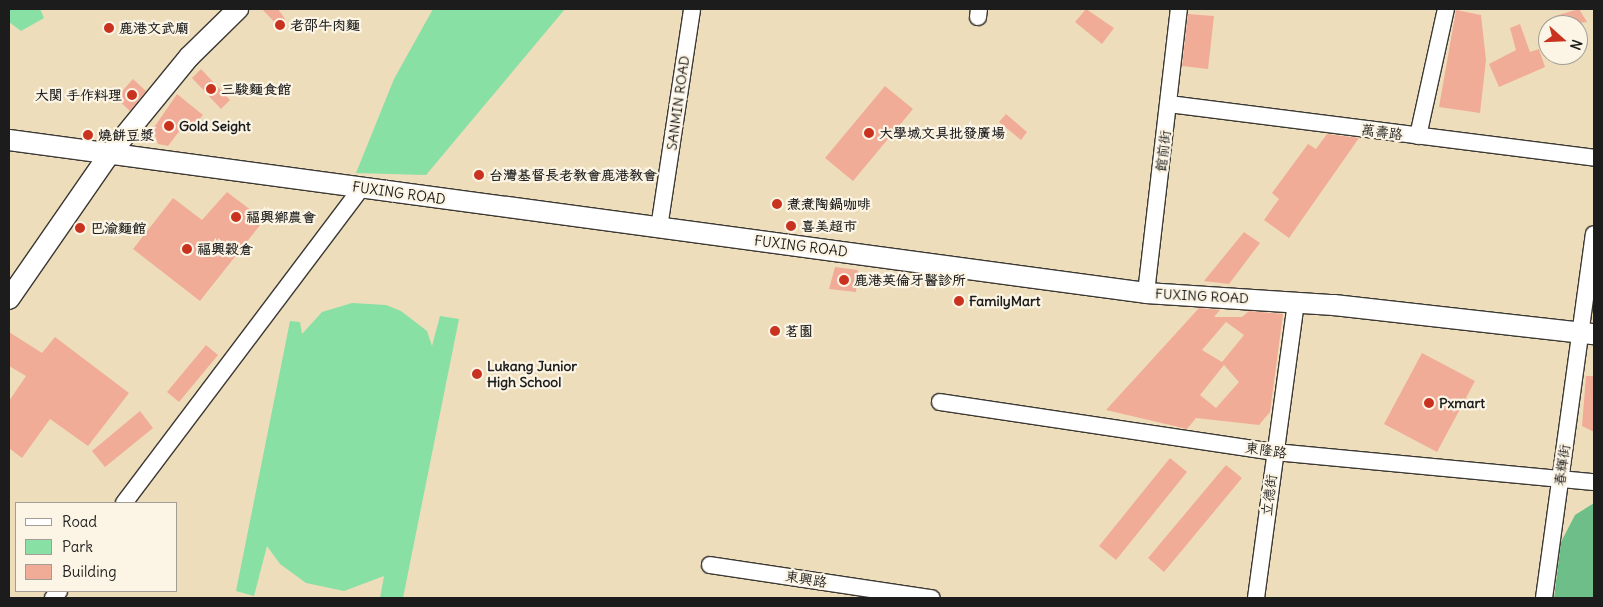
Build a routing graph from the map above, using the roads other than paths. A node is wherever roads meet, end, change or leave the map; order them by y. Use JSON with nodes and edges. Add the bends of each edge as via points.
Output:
{"nodes":[{"id":1,"x":238,"y":9,"type":"edge"},
{"id":2,"x":692,"y":9,"type":"edge"},
{"id":3,"x":1180,"y":9,"type":"edge"},
{"id":4,"x":1446,"y":9,"type":"edge"},
{"id":5,"x":1169,"y":104,"type":"junction"},
{"id":6,"x":1418,"y":136,"type":"junction"},
{"id":7,"x":9,"y":140,"type":"edge"},
{"id":8,"x":108,"y":156,"type":"junction"},
{"id":9,"x":1594,"y":158,"type":"edge"},
{"id":10,"x":361,"y":188,"type":"junction"},
{"id":11,"x":660,"y":228,"type":"junction"},
{"id":12,"x":1594,"y":234,"type":"edge"},
{"id":13,"x":1146,"y":293,"type":"junction"},
{"id":14,"x":9,"y":299,"type":"edge"},
{"id":15,"x":1296,"y":302,"type":"junction"},
{"id":16,"x":1588,"y":334,"type":"edge"},
{"id":17,"x":940,"y":402,"type":"dead end"},
{"id":18,"x":1275,"y":452,"type":"junction"},
{"id":19,"x":1560,"y":478,"type":"junction"},
{"id":20,"x":1594,"y":482,"type":"edge"},
{"id":21,"x":125,"y":502,"type":"edge"},
{"id":22,"x":710,"y":565,"type":"dead end"},
{"id":23,"x":926,"y":598,"type":"edge"},
{"id":24,"x":1256,"y":598,"type":"edge"},
{"id":25,"x":1544,"y":598,"type":"edge"}],
"edges":[{"from":1,"to":8,"type":"street","via":[[189,57]]},
{"from":2,"to":11,"type":"street","name":"SANMIN ROAD"},
{"from":3,"to":5,"type":"street","name":"館前街"},
{"from":4,"to":6,"type":"street"},
{"from":5,"to":6,"type":"street","name":"萬壽路"},
{"from":5,"to":13,"type":"street","name":"館前街"},
{"from":6,"to":9,"type":"street","name":"萬壽路"},
{"from":7,"to":8,"type":"street","name":"FUXING ROAD"},
{"from":8,"to":10,"type":"street","name":"FUXING ROAD"},
{"from":8,"to":14,"type":"street"},
{"from":10,"to":11,"type":"street","name":"FUXING ROAD"},
{"from":10,"to":21,"type":"street"},
{"from":11,"to":13,"type":"street","name":"FUXING ROAD"},
{"from":12,"to":16,"type":"street","name":"春輝街"},
{"from":13,"to":15,"type":"street","name":"FUXING ROAD"},
{"from":15,"to":16,"type":"street","name":"FUXING ROAD"},
{"from":15,"to":18,"type":"street","name":"立德街"},
{"from":16,"to":19,"type":"street","name":"春輝街"},
{"from":17,"to":18,"type":"street","name":"東隆路"},
{"from":18,"to":19,"type":"street","name":"東隆路"},
{"from":18,"to":24,"type":"street","name":"立德街"},
{"from":19,"to":20,"type":"street","name":"東隆路"},
{"from":19,"to":25,"type":"street","name":"春輝街"},
{"from":22,"to":23,"type":"street","name":"東興路"}]}
